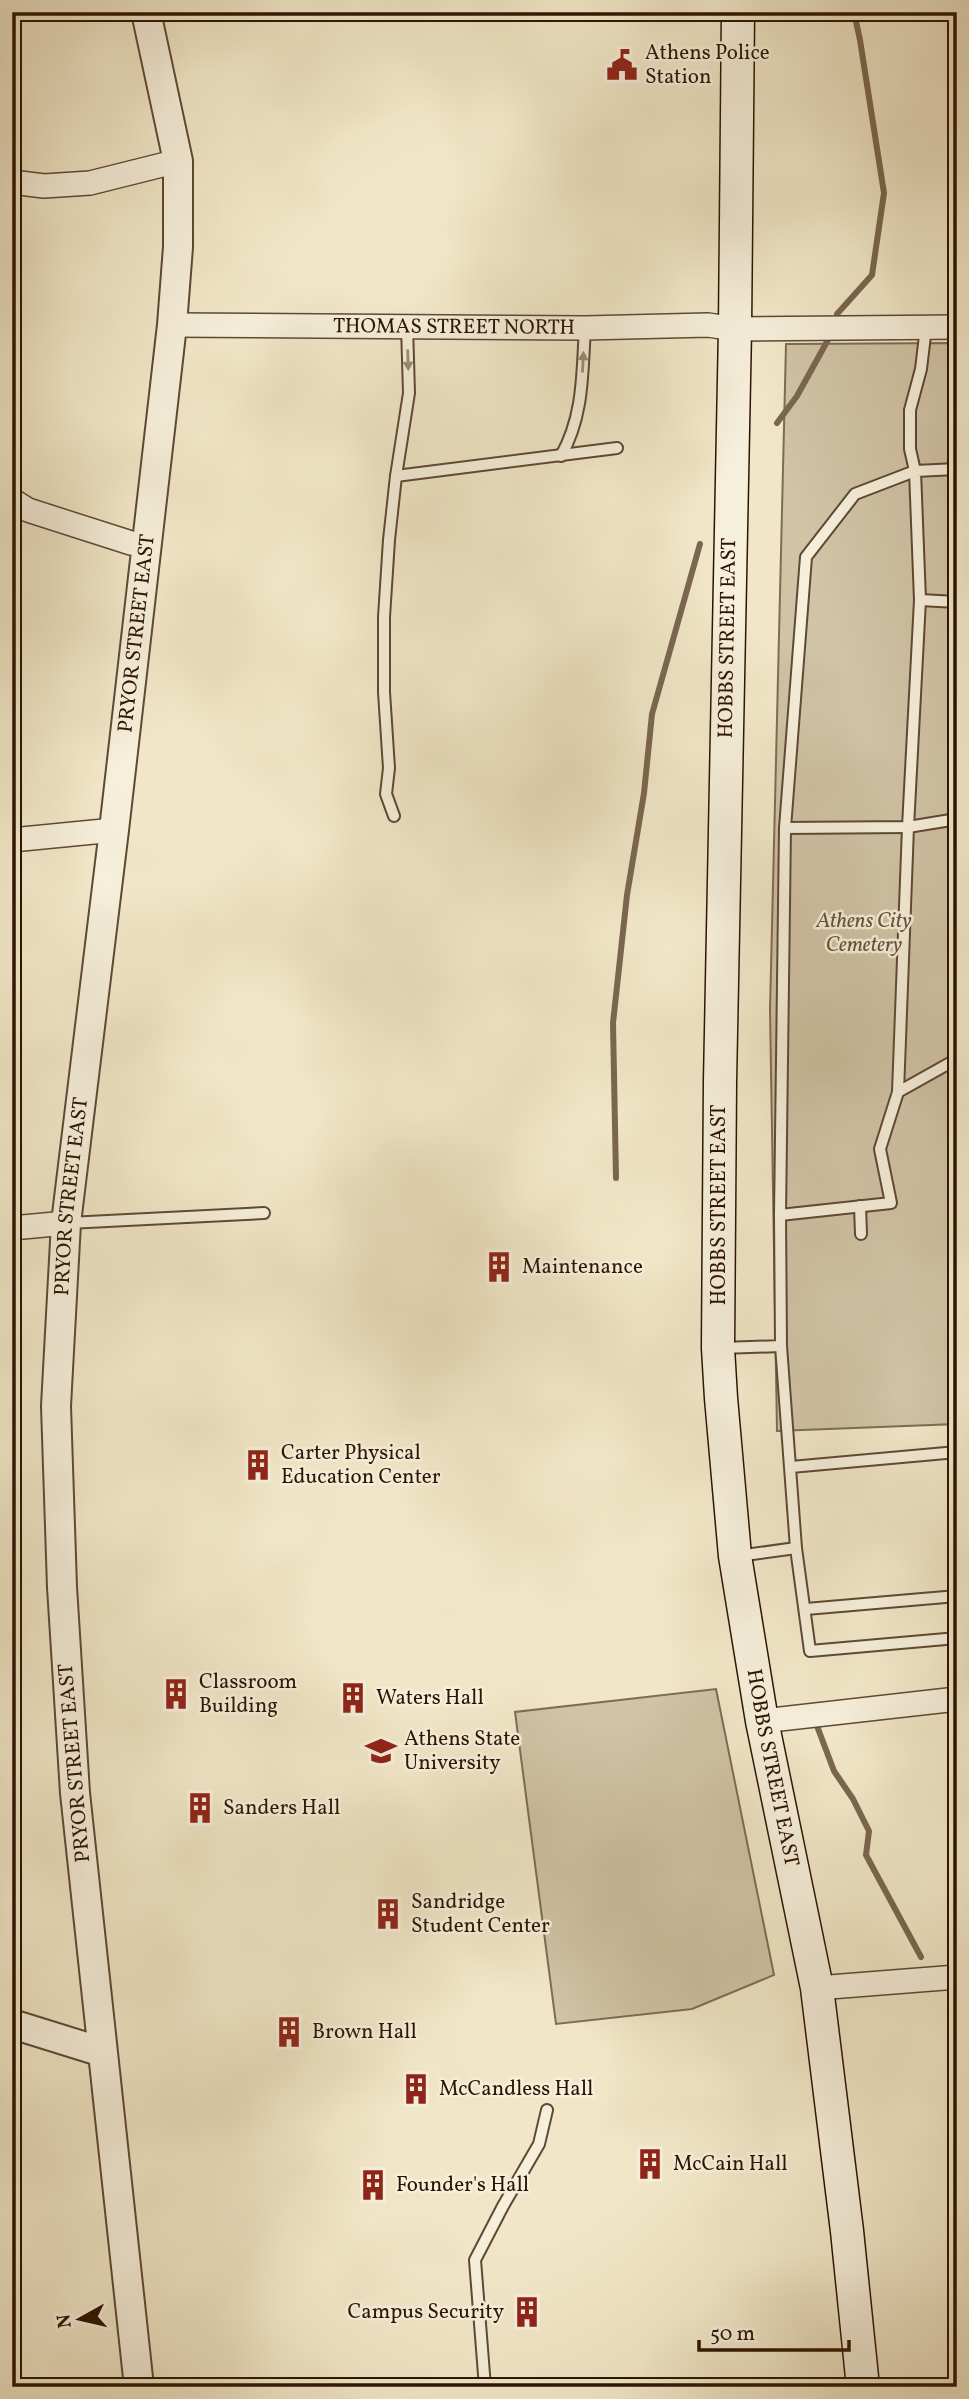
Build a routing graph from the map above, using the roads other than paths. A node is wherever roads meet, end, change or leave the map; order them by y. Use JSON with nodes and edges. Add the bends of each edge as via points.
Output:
{"nodes":[{"id":1,"x":146,"y":12,"type":"edge"},
{"id":2,"x":738,"y":12,"type":"edge"},
{"id":3,"x":178,"y":161,"type":"junction"},
{"id":4,"x":12,"y":182,"type":"edge"},
{"id":5,"x":172,"y":325,"type":"junction"},
{"id":6,"x":407,"y":326,"type":"junction"},
{"id":7,"x":926,"y":327,"type":"junction"},
{"id":8,"x":957,"y":327,"type":"edge"},
{"id":9,"x":585,"y":328,"type":"junction"},
{"id":10,"x":735,"y":329,"type":"junction"},
{"id":11,"x":617,"y":448,"type":"dead end"},
{"id":12,"x":561,"y":456,"type":"junction"},
{"id":13,"x":957,"y":469,"type":"edge"},
{"id":14,"x":915,"y":471,"type":"junction"},
{"id":15,"x":396,"y":476,"type":"junction"},
{"id":16,"x":12,"y":500,"type":"edge"},
{"id":17,"x":146,"y":546,"type":"junction"},
{"id":18,"x":920,"y":600,"type":"junction"},
{"id":19,"x":957,"y":602,"type":"edge"},
{"id":20,"x":394,"y":816,"type":"dead end"},
{"id":21,"x":957,"y":819,"type":"edge"},
{"id":22,"x":908,"y":827,"type":"junction"},
{"id":23,"x":785,"y":828,"type":"junction"},
{"id":24,"x":114,"y":830,"type":"junction"},
{"id":25,"x":12,"y":840,"type":"edge"},
{"id":26,"x":957,"y":1059,"type":"edge"},
{"id":27,"x":898,"y":1092,"type":"junction"},
{"id":28,"x":860,"y":1206,"type":"junction"},
{"id":29,"x":264,"y":1213,"type":"dead end"},
{"id":30,"x":780,"y":1215,"type":"junction"},
{"id":31,"x":66,"y":1223,"type":"junction"},
{"id":32,"x":12,"y":1228,"type":"edge"},
{"id":33,"x":861,"y":1234,"type":"dead end"},
{"id":34,"x":781,"y":1346,"type":"junction"},
{"id":35,"x":718,"y":1348,"type":"junction"},
{"id":36,"x":957,"y":1452,"type":"edge"},
{"id":37,"x":791,"y":1467,"type":"junction"},
{"id":38,"x":796,"y":1548,"type":"junction"},
{"id":39,"x":735,"y":1556,"type":"junction"},
{"id":40,"x":957,"y":1596,"type":"edge"},
{"id":41,"x":806,"y":1609,"type":"junction"},
{"id":42,"x":957,"y":1638,"type":"edge"},
{"id":43,"x":957,"y":1699,"type":"edge"},
{"id":44,"x":762,"y":1721,"type":"junction"},
{"id":45,"x":957,"y":1977,"type":"edge"},
{"id":46,"x":817,"y":1988,"type":"junction"},
{"id":47,"x":12,"y":2024,"type":"edge"},
{"id":48,"x":102,"y":2052,"type":"junction"},
{"id":49,"x":547,"y":2110,"type":"dead end"},
{"id":50,"x":139,"y":2387,"type":"edge"},
{"id":51,"x":485,"y":2387,"type":"edge"},
{"id":52,"x":863,"y":2387,"type":"edge"}],
"edges":[{"from":1,"to":3,"type":"street","name":"PRYOR STREET EAST"},
{"from":2,"to":10,"type":"main road","name":"HOBBS STREET EAST"},
{"from":3,"to":4,"type":"street","via":[[90,183],[44,186]]},
{"from":3,"to":5,"type":"street","name":"PRYOR STREET EAST"},
{"from":5,"to":6,"type":"street","name":"THOMAS STREET NORTH"},
{"from":5,"to":17,"type":"street","name":"PRYOR STREET EAST"},
{"from":6,"to":9,"type":"street","name":"THOMAS STREET NORTH"},
{"from":6,"to":15,"type":"lane","one_way":true,"via":[[409,393]]},
{"from":7,"to":8,"type":"street","name":"THOMAS STREET NORTH"},
{"from":7,"to":10,"type":"street","name":"THOMAS STREET NORTH"},
{"from":7,"to":14,"type":"lane","via":[[910,410]]},
{"from":9,"to":10,"type":"street","name":"THOMAS STREET NORTH","via":[[708,324]]},
{"from":12,"to":9,"type":"lane","one_way":true,"via":[[573,434],[581,396]]},
{"from":10,"to":35,"type":"main road","name":"HOBBS STREET EAST"},
{"from":11,"to":12,"type":"lane"},
{"from":12,"to":15,"type":"lane"},
{"from":13,"to":14,"type":"lane"},
{"from":14,"to":18,"type":"lane"},
{"from":14,"to":23,"type":"lane","via":[[855,494],[806,557]]},
{"from":15,"to":20,"type":"lane","via":[[384,642],[386,794]]},
{"from":16,"to":17,"type":"street","via":[[28,510]]},
{"from":17,"to":24,"type":"street","name":"PRYOR STREET EAST"},
{"from":18,"to":19,"type":"lane"},
{"from":18,"to":22,"type":"lane"},
{"from":21,"to":22,"type":"lane"},
{"from":22,"to":23,"type":"lane"},
{"from":22,"to":27,"type":"lane"},
{"from":23,"to":30,"type":"lane"},
{"from":24,"to":25,"type":"street"},
{"from":24,"to":31,"type":"street","name":"PRYOR STREET EAST"},
{"from":26,"to":27,"type":"lane"},
{"from":27,"to":28,"type":"lane","via":[[880,1149],[891,1203]]},
{"from":28,"to":30,"type":"lane"},
{"from":28,"to":33,"type":"lane"},
{"from":29,"to":31,"type":"lane"},
{"from":30,"to":34,"type":"lane"},
{"from":31,"to":32,"type":"street"},
{"from":31,"to":48,"type":"street","name":"PRYOR STREET EAST","via":[[56,1406],[62,1587],[75,1793]]},
{"from":34,"to":35,"type":"lane"},
{"from":34,"to":37,"type":"lane"},
{"from":35,"to":39,"type":"main road","name":"HOBBS STREET EAST"},
{"from":36,"to":37,"type":"lane"},
{"from":37,"to":38,"type":"lane"},
{"from":38,"to":39,"type":"lane"},
{"from":38,"to":41,"type":"lane"},
{"from":39,"to":44,"type":"main road","name":"HOBBS STREET EAST"},
{"from":40,"to":41,"type":"lane"},
{"from":41,"to":42,"type":"lane","via":[[810,1651]]},
{"from":43,"to":44,"type":"street"},
{"from":44,"to":46,"type":"main road","name":"HOBBS STREET EAST"},
{"from":45,"to":46,"type":"street"},
{"from":46,"to":52,"type":"main road","name":"HOBBS STREET EAST"},
{"from":47,"to":48,"type":"street"},
{"from":48,"to":50,"type":"street","name":"PRYOR STREET EAST"},
{"from":49,"to":51,"type":"lane","via":[[539,2144],[475,2260]]}]}
